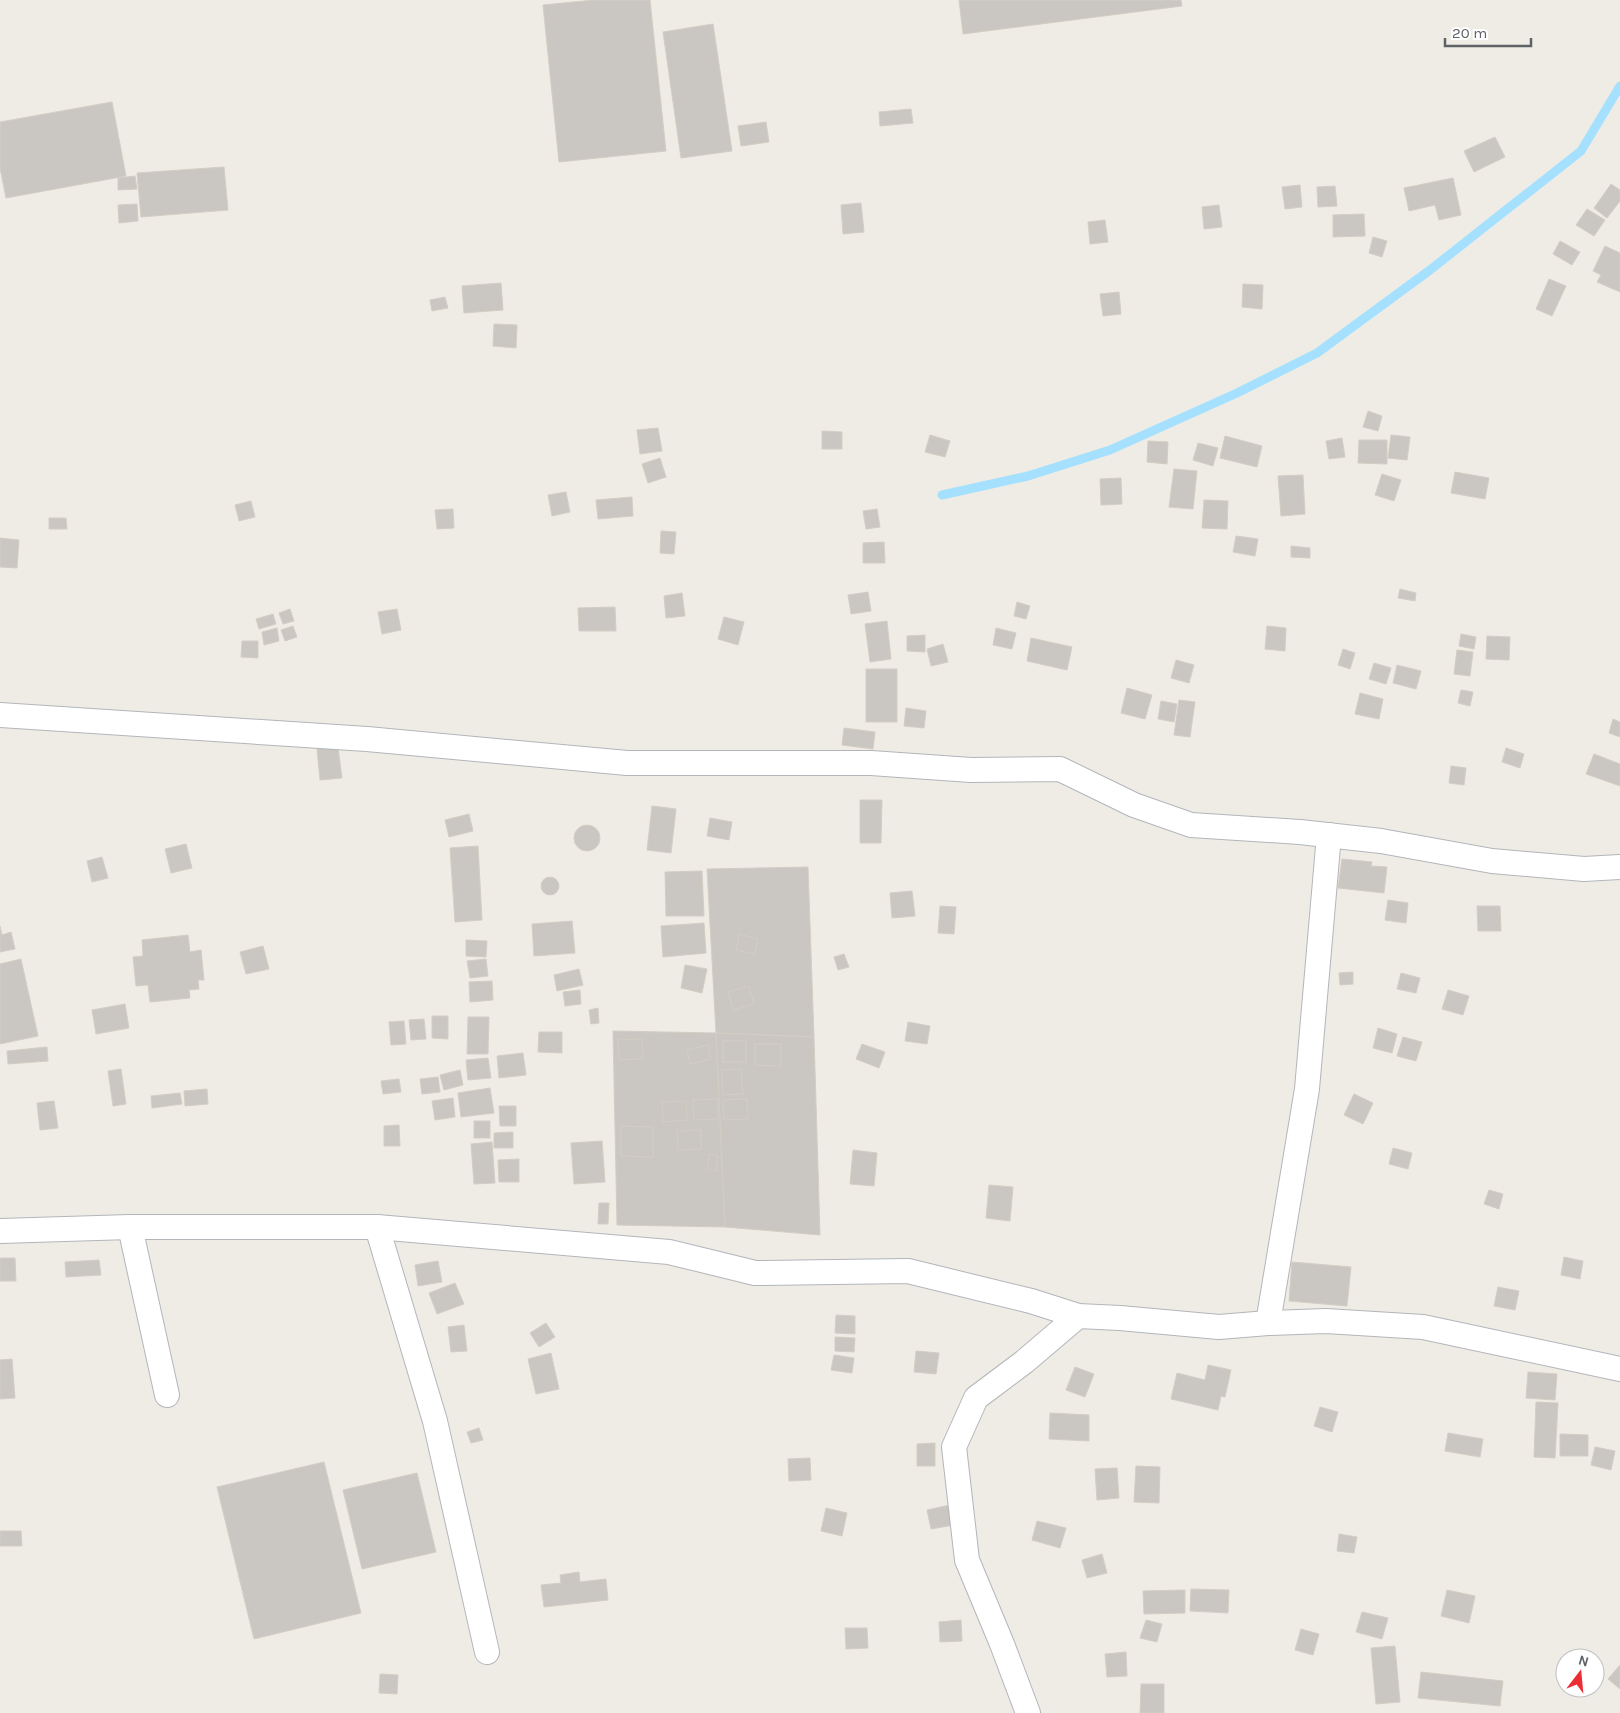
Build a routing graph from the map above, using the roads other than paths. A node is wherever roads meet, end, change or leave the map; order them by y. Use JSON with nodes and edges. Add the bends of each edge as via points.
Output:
{"nodes":[{"id":1,"x":0,"y":715,"type":"edge"},
{"id":2,"x":1329,"y":835,"type":"junction"},
{"id":3,"x":1620,"y":867,"type":"edge"},
{"id":4,"x":130,"y":1227,"type":"junction"},
{"id":5,"x":376,"y":1227,"type":"junction"},
{"id":6,"x":0,"y":1231,"type":"edge"},
{"id":7,"x":1078,"y":1316,"type":"junction"},
{"id":8,"x":1268,"y":1323,"type":"junction"},
{"id":9,"x":1620,"y":1369,"type":"edge"},
{"id":10,"x":167,"y":1395,"type":"dead end"},
{"id":11,"x":487,"y":1652,"type":"dead end"},
{"id":12,"x":1028,"y":1713,"type":"edge"}],
"edges":[{"from":1,"to":2,"type":"street","via":[[367,740],[627,764],[872,762],[971,770],[1060,769],[1134,805],[1190,825]]},
{"from":2,"to":3,"type":"street","via":[[1492,861],[1584,869]]},
{"from":2,"to":8,"type":"street","via":[[1306,1090]]},
{"from":4,"to":5,"type":"street"},
{"from":4,"to":6,"type":"street"},
{"from":4,"to":10,"type":"street"},
{"from":5,"to":7,"type":"street","via":[[669,1252],[755,1273],[908,1271]]},
{"from":5,"to":11,"type":"street","via":[[435,1421]]},
{"from":7,"to":8,"type":"street","via":[[1219,1327]]},
{"from":7,"to":12,"type":"street","via":[[976,1398],[954,1446],[967,1560]]},
{"from":8,"to":9,"type":"street","via":[[1326,1321],[1423,1327]]}]}
